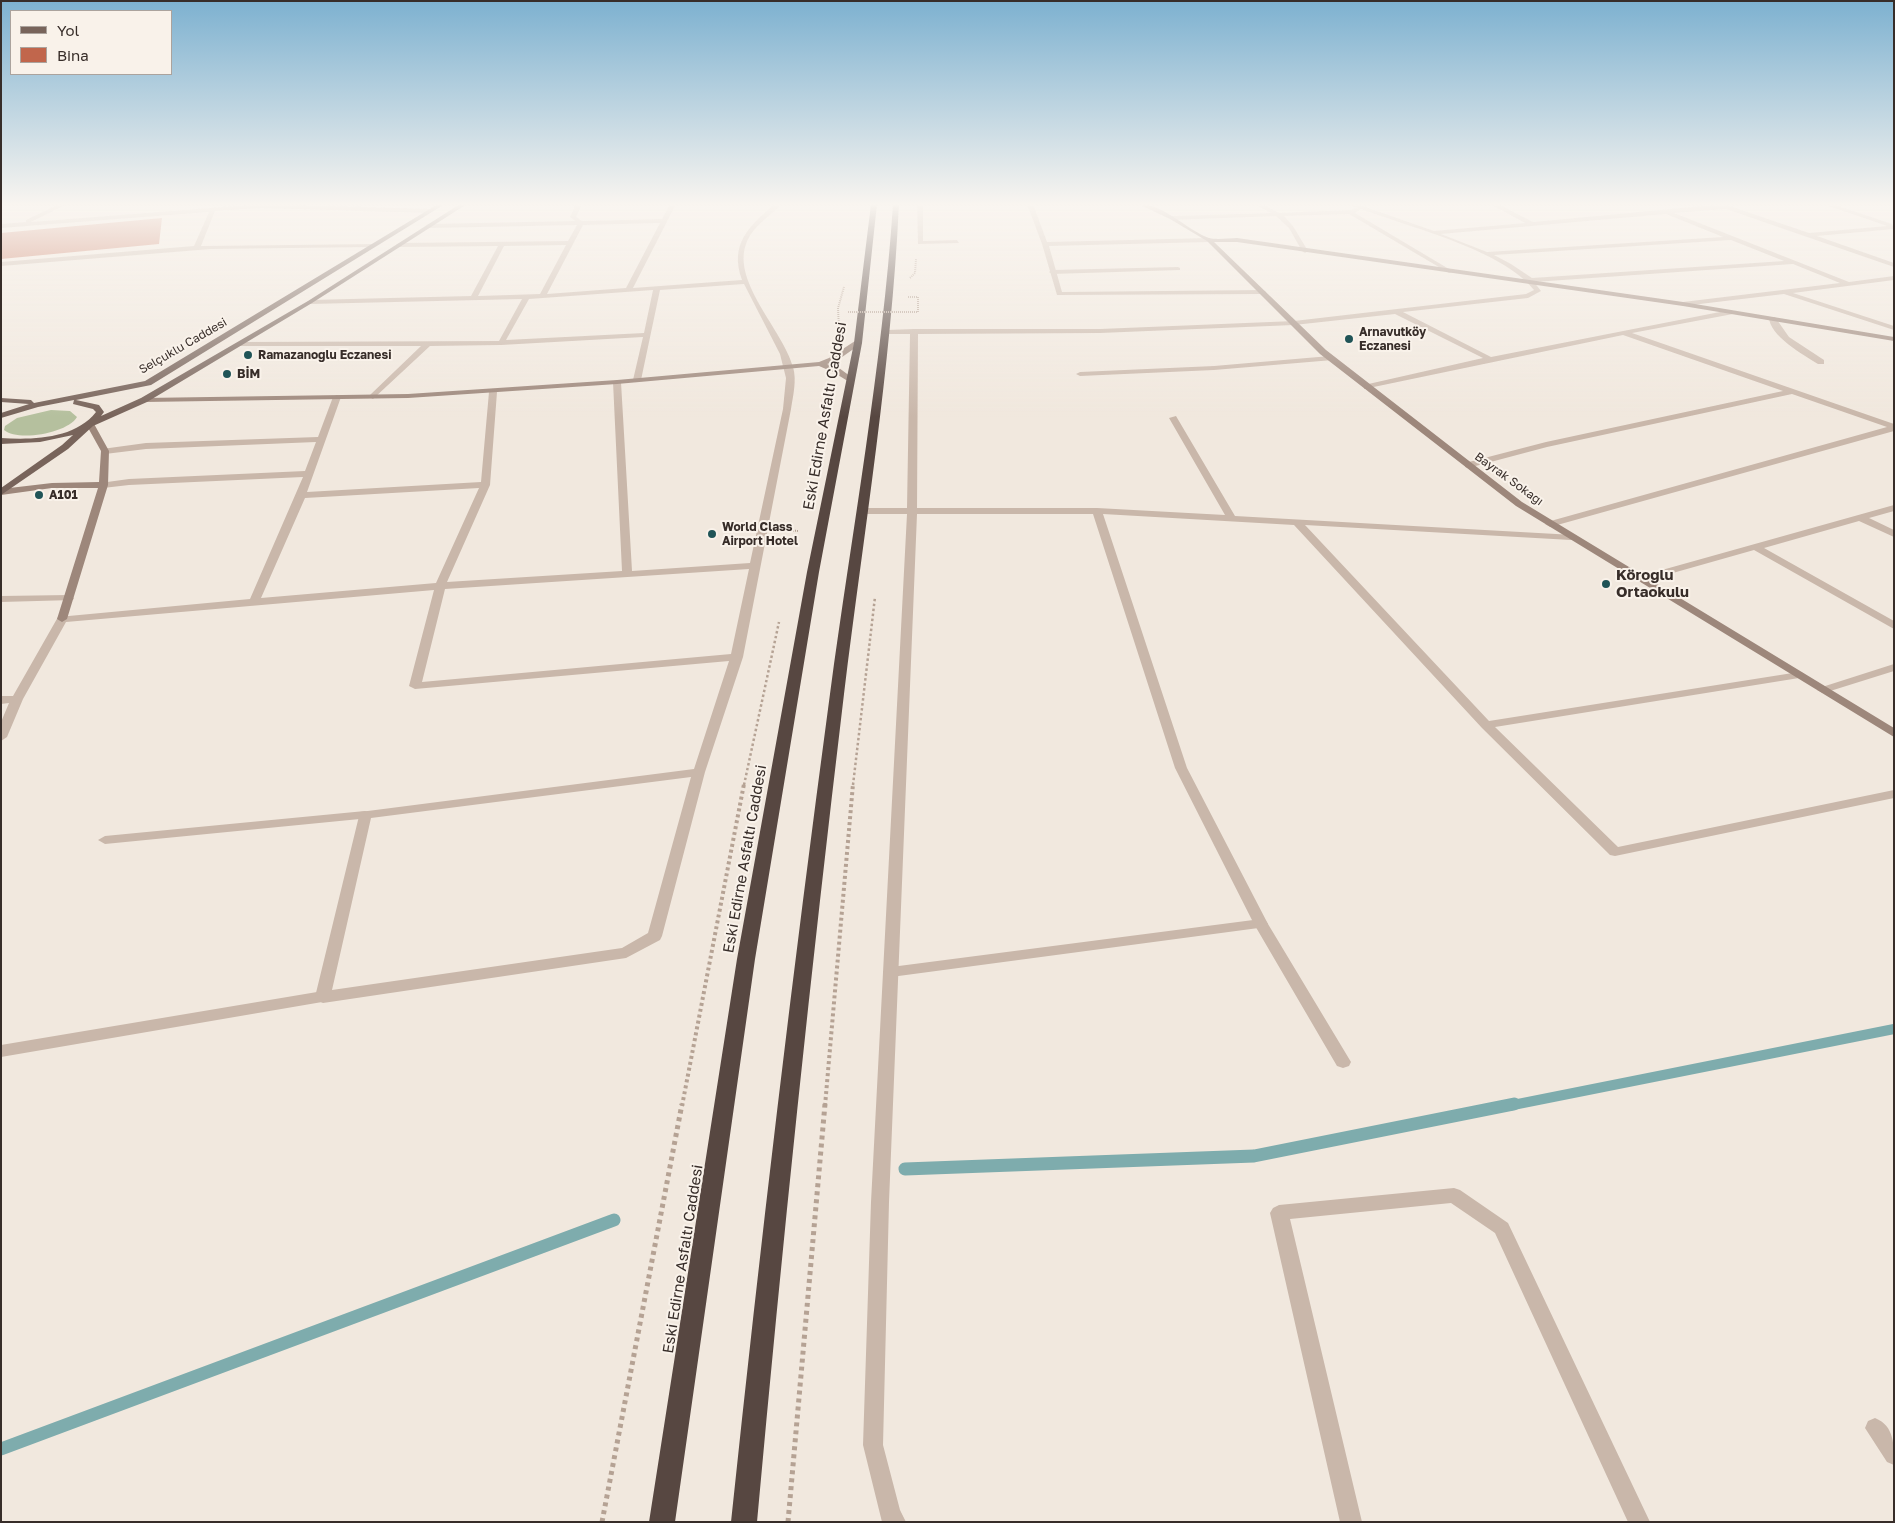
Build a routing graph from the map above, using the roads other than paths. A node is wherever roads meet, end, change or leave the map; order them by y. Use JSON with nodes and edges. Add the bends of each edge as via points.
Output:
{"nodes":[{"id":1,"x":325,"y":275,"type":"edge"},
{"id":2,"x":352,"y":275,"type":"edge"},
{"id":3,"x":486,"y":275,"type":"edge"},
{"id":4,"x":553,"y":275,"type":"edge"},
{"id":5,"x":636,"y":275,"type":"edge"},
{"id":6,"x":744,"y":275,"type":"edge"},
{"id":7,"x":866,"y":275,"type":"edge"},
{"id":8,"x":891,"y":275,"type":"edge"},
{"id":9,"x":1053,"y":275,"type":"edge"},
{"id":10,"x":1245,"y":275,"type":"edge"},
{"id":11,"x":1477,"y":275,"type":"edge"},
{"id":12,"x":1522,"y":275,"type":"edge"},
{"id":13,"x":1624,"y":275,"type":"edge"},
{"id":14,"x":1827,"y":275,"type":"edge"},
{"id":15,"x":1894,"y":278,"type":"edge"},
{"id":16,"x":1873,"y":281,"type":"junction"},
{"id":17,"x":745,"y":282,"type":"junction"},
{"id":18,"x":1534,"y":282,"type":"junction"},
{"id":19,"x":1850,"y":284,"type":"junction"},
{"id":20,"x":1894,"y":287,"type":"edge"},
{"id":21,"x":657,"y":288,"type":"junction"},
{"id":22,"x":628,"y":290,"type":"junction"},
{"id":23,"x":1263,"y":292,"type":"junction"},
{"id":24,"x":1785,"y":292,"type":"junction"},
{"id":25,"x":542,"y":296,"type":"junction"},
{"id":26,"x":526,"y":297,"type":"junction"},
{"id":27,"x":474,"y":298,"type":"junction"},
{"id":28,"x":310,"y":302,"type":"junction"},
{"id":29,"x":1683,"y":304,"type":"junction"},
{"id":30,"x":1397,"y":312,"type":"junction"},
{"id":31,"x":1730,"y":312,"type":"junction"},
{"id":32,"x":1772,"y":319,"type":"junction"},
{"id":33,"x":1294,"y":323,"type":"junction"},
{"id":34,"x":1894,"y":328,"type":"edge"},
{"id":35,"x":909,"y":331,"type":"junction"},
{"id":36,"x":887,"y":332,"type":"junction"},
{"id":37,"x":1624,"y":333,"type":"junction"},
{"id":38,"x":647,"y":335,"type":"junction"},
{"id":39,"x":1894,"y":339,"type":"edge"},
{"id":40,"x":428,"y":343,"type":"junction"},
{"id":41,"x":501,"y":343,"type":"junction"},
{"id":42,"x":858,"y":343,"type":"junction"},
{"id":43,"x":239,"y":344,"type":"junction"},
{"id":44,"x":1330,"y":358,"type":"junction"},
{"id":45,"x":1490,"y":359,"type":"junction"},
{"id":46,"x":1821,"y":362,"type":"dead end"},
{"id":47,"x":820,"y":364,"type":"junction"},
{"id":48,"x":788,"y":365,"type":"junction"},
{"id":49,"x":1080,"y":374,"type":"dead end"},
{"id":50,"x":636,"y":380,"type":"junction"},
{"id":51,"x":851,"y":381,"type":"junction"},
{"id":52,"x":617,"y":382,"type":"junction"},
{"id":53,"x":1367,"y":387,"type":"junction"},
{"id":54,"x":493,"y":392,"type":"junction"},
{"id":55,"x":1791,"y":392,"type":"junction"},
{"id":56,"x":337,"y":397,"type":"junction"},
{"id":57,"x":373,"y":397,"type":"junction"},
{"id":58,"x":1,"y":400,"type":"edge"},
{"id":59,"x":144,"y":400,"type":"junction"},
{"id":60,"x":54,"y":402,"type":"junction"},
{"id":61,"x":1,"y":416,"type":"edge"},
{"id":62,"x":1173,"y":418,"type":"dead end"},
{"id":63,"x":90,"y":424,"type":"junction"},
{"id":64,"x":1894,"y":428,"type":"edge"},
{"id":65,"x":321,"y":439,"type":"junction"},
{"id":66,"x":1,"y":441,"type":"edge"},
{"id":67,"x":105,"y":451,"type":"junction"},
{"id":68,"x":1468,"y":465,"type":"junction"},
{"id":69,"x":309,"y":474,"type":"junction"},
{"id":70,"x":103,"y":485,"type":"junction"},
{"id":71,"x":486,"y":485,"type":"junction"},
{"id":72,"x":1,"y":492,"type":"edge"},
{"id":73,"x":300,"y":495,"type":"junction"},
{"id":74,"x":1894,"y":508,"type":"edge"},
{"id":75,"x":862,"y":511,"type":"junction"},
{"id":76,"x":1097,"y":511,"type":"junction"},
{"id":77,"x":912,"y":512,"type":"junction"},
{"id":78,"x":1861,"y":518,"type":"junction"},
{"id":79,"x":1232,"y":519,"type":"junction"},
{"id":80,"x":1298,"y":523,"type":"junction"},
{"id":81,"x":1550,"y":524,"type":"junction"},
{"id":82,"x":1894,"y":534,"type":"edge"},
{"id":83,"x":1571,"y":536,"type":"junction"},
{"id":84,"x":1756,"y":547,"type":"junction"},
{"id":85,"x":756,"y":566,"type":"junction"},
{"id":86,"x":627,"y":572,"type":"junction"},
{"id":87,"x":1640,"y":579,"type":"junction"},
{"id":88,"x":440,"y":586,"type":"junction"},
{"id":89,"x":69,"y":598,"type":"junction"},
{"id":90,"x":1,"y":599,"type":"edge"},
{"id":91,"x":254,"y":601,"type":"junction"},
{"id":92,"x":62,"y":619,"type":"junction"},
{"id":93,"x":1894,"y":626,"type":"edge"},
{"id":94,"x":736,"y":657,"type":"junction"},
{"id":95,"x":1894,"y":667,"type":"edge"},
{"id":96,"x":1799,"y":675,"type":"junction"},
{"id":97,"x":1823,"y":690,"type":"junction"},
{"id":98,"x":17,"y":699,"type":"junction"},
{"id":99,"x":1,"y":700,"type":"edge"},
{"id":100,"x":1486,"y":725,"type":"junction"},
{"id":101,"x":1894,"y":733,"type":"edge"},
{"id":102,"x":1,"y":737,"type":"edge"},
{"id":103,"x":699,"y":772,"type":"junction"},
{"id":104,"x":1894,"y":794,"type":"edge"},
{"id":105,"x":365,"y":815,"type":"junction"},
{"id":106,"x":105,"y":840,"type":"dead end"},
{"id":107,"x":1262,"y":924,"type":"junction"},
{"id":108,"x":890,"y":972,"type":"junction"},
{"id":109,"x":323,"y":997,"type":"junction"},
{"id":110,"x":1,"y":1052,"type":"edge"},
{"id":111,"x":1344,"y":1062,"type":"dead end"},
{"id":112,"x":1875,"y":1428,"type":"dead end"},
{"id":113,"x":1894,"y":1455,"type":"edge"},
{"id":114,"x":891,"y":1520,"type":"edge"},
{"id":115,"x":662,"y":1522,"type":"edge"},
{"id":116,"x":744,"y":1522,"type":"edge"},
{"id":117,"x":1351,"y":1522,"type":"edge"},
{"id":118,"x":1639,"y":1522,"type":"edge"}],
"edges":[{"from":1,"to":60,"type":"main road","name":"Selçuklu Caddesi","via":[[148,383],[117,392]]},
{"from":2,"to":28,"type":"main road","name":"Selçuklu Caddesi"},
{"from":3,"to":27,"type":"street"},
{"from":4,"to":25,"type":"street"},
{"from":5,"to":22,"type":"street"},
{"from":6,"to":17,"type":"street"},
{"from":7,"to":42,"type":"highway","name":"Eski Edirne Asfaltı Caddesi"},
{"from":8,"to":36,"type":"highway"},
{"from":9,"to":23,"type":"street","via":[[1059,294]]},
{"from":10,"to":23,"type":"main road","name":"Bayrak Sokağı"},
{"from":11,"to":18,"type":"main road"},
{"from":12,"to":18,"type":"street"},
{"from":13,"to":18,"type":"street"},
{"from":14,"to":19,"type":"street"},
{"from":15,"to":16,"type":"street"},
{"from":16,"to":19,"type":"street"},
{"from":16,"to":20,"type":"street"},
{"from":17,"to":21,"type":"street"},
{"from":17,"to":48,"type":"street"},
{"from":18,"to":29,"type":"main road"},
{"from":18,"to":30,"type":"street","via":[[1538,291],[1528,296]]},
{"from":19,"to":24,"type":"street"},
{"from":21,"to":22,"type":"street"},
{"from":21,"to":38,"type":"street"},
{"from":22,"to":25,"type":"street"},
{"from":23,"to":33,"type":"main road","name":"Bayrak Sokağı"},
{"from":24,"to":29,"type":"street"},
{"from":24,"to":34,"type":"street"},
{"from":25,"to":26,"type":"street"},
{"from":26,"to":27,"type":"street"},
{"from":26,"to":41,"type":"street"},
{"from":27,"to":28,"type":"street"},
{"from":28,"to":43,"type":"main road","name":"Selçuklu Caddesi"},
{"from":29,"to":31,"type":"main road"},
{"from":30,"to":33,"type":"street"},
{"from":30,"to":45,"type":"street"},
{"from":31,"to":32,"type":"main road"},
{"from":31,"to":37,"type":"street"},
{"from":32,"to":39,"type":"main road"},
{"from":32,"to":46,"type":"street","via":[[1789,341]]},
{"from":33,"to":35,"type":"street","via":[[1100,331]]},
{"from":33,"to":44,"type":"main road","name":"Bayrak Sokağı"},
{"from":35,"to":36,"type":"street"},
{"from":35,"to":77,"type":"street"},
{"from":36,"to":75,"type":"highway"},
{"from":37,"to":45,"type":"street"},
{"from":37,"to":55,"type":"street"},
{"from":38,"to":41,"type":"street"},
{"from":38,"to":50,"type":"street"},
{"from":40,"to":41,"type":"street"},
{"from":40,"to":43,"type":"street"},
{"from":40,"to":57,"type":"street"},
{"from":42,"to":47,"type":"main road"},
{"from":42,"to":51,"type":"highway","name":"Eski Edirne Asfaltı Caddesi"},
{"from":43,"to":59,"type":"main road","name":"Selçuklu Caddesi"},
{"from":44,"to":49,"type":"street","via":[[1214,368]]},
{"from":44,"to":53,"type":"main road","name":"Bayrak Sokağı"},
{"from":45,"to":53,"type":"street"},
{"from":47,"to":48,"type":"main road"},
{"from":47,"to":51,"type":"main road"},
{"from":48,"to":50,"type":"main road"},
{"from":48,"to":85,"type":"street","via":[[791,383],[787,409]]},
{"from":50,"to":52,"type":"main road"},
{"from":51,"to":115,"type":"highway","name":"Eski Edirne Asfaltı Caddesi","via":[[811,582],[746,959]]},
{"from":52,"to":54,"type":"main road"},
{"from":52,"to":86,"type":"street"},
{"from":53,"to":68,"type":"main road","name":"Bayrak Sokağı"},
{"from":54,"to":57,"type":"main road"},
{"from":54,"to":71,"type":"street"},
{"from":55,"to":64,"type":"street"},
{"from":55,"to":68,"type":"street"},
{"from":56,"to":57,"type":"main road"},
{"from":56,"to":59,"type":"main road"},
{"from":56,"to":65,"type":"street"},
{"from":58,"to":60,"type":"main road"},
{"from":59,"to":63,"type":"main road","name":"Selçuklu Caddesi"},
{"from":60,"to":61,"type":"main road","name":"Selçuklu Caddesi"},
{"from":60,"to":63,"type":"main road","name":"Selçuklu Caddesi","via":[[79,402],[96,407],[100,412]]},
{"from":62,"to":79,"type":"street"},
{"from":63,"to":66,"type":"main road","name":"Selçuklu Caddesi","via":[[54,438]]},
{"from":63,"to":67,"type":"main road"},
{"from":63,"to":72,"type":"main road","name":"Selçuklu Caddesi","via":[[65,447]]},
{"from":64,"to":81,"type":"street"},
{"from":65,"to":67,"type":"street","via":[[146,446]]},
{"from":65,"to":69,"type":"street"},
{"from":67,"to":70,"type":"main road"},
{"from":68,"to":81,"type":"main road","name":"Bayrak Sokağı"},
{"from":69,"to":70,"type":"street"},
{"from":69,"to":73,"type":"street"},
{"from":70,"to":72,"type":"main road","via":[[28,487]]},
{"from":70,"to":89,"type":"main road"},
{"from":71,"to":73,"type":"street"},
{"from":71,"to":88,"type":"street"},
{"from":73,"to":91,"type":"street"},
{"from":74,"to":78,"type":"street"},
{"from":75,"to":77,"type":"street"},
{"from":75,"to":116,"type":"highway","via":[[804,952]]},
{"from":76,"to":77,"type":"street"},
{"from":76,"to":79,"type":"street"},
{"from":76,"to":107,"type":"street","via":[[1181,768]]},
{"from":77,"to":108,"type":"street"},
{"from":78,"to":82,"type":"street"},
{"from":78,"to":84,"type":"street"},
{"from":79,"to":80,"type":"street"},
{"from":80,"to":83,"type":"street"},
{"from":80,"to":100,"type":"street"},
{"from":81,"to":83,"type":"main road","name":"Bayrak Sokağı"},
{"from":83,"to":87,"type":"main road","name":"Bayrak Sokağı"},
{"from":84,"to":87,"type":"street"},
{"from":84,"to":93,"type":"street"},
{"from":85,"to":86,"type":"street"},
{"from":85,"to":94,"type":"street"},
{"from":86,"to":88,"type":"street"},
{"from":87,"to":96,"type":"main road","name":"Bayrak Sokağı"},
{"from":88,"to":91,"type":"street"},
{"from":88,"to":94,"type":"street","via":[[414,686]]},
{"from":89,"to":90,"type":"street"},
{"from":89,"to":92,"type":"main road"},
{"from":91,"to":92,"type":"street"},
{"from":92,"to":98,"type":"street"},
{"from":94,"to":103,"type":"street"},
{"from":95,"to":97,"type":"street"},
{"from":96,"to":97,"type":"main road","name":"Bayrak Sokağı"},
{"from":96,"to":100,"type":"street"},
{"from":97,"to":101,"type":"main road","name":"Bayrak Sokağı"},
{"from":98,"to":99,"type":"street"},
{"from":98,"to":102,"type":"street"},
{"from":100,"to":104,"type":"street","via":[[1615,852]]},
{"from":103,"to":105,"type":"street"},
{"from":103,"to":109,"type":"street","via":[[655,936],[626,953]]},
{"from":105,"to":106,"type":"street"},
{"from":105,"to":109,"type":"street"},
{"from":107,"to":108,"type":"street"},
{"from":107,"to":111,"type":"street"},
{"from":108,"to":114,"type":"street","via":[[873,1444]]},
{"from":109,"to":110,"type":"street"},
{"from":112,"to":113,"type":"street"},
{"from":117,"to":118,"type":"street","via":[[1279,1213],[1454,1194],[1502,1228]]}]}
